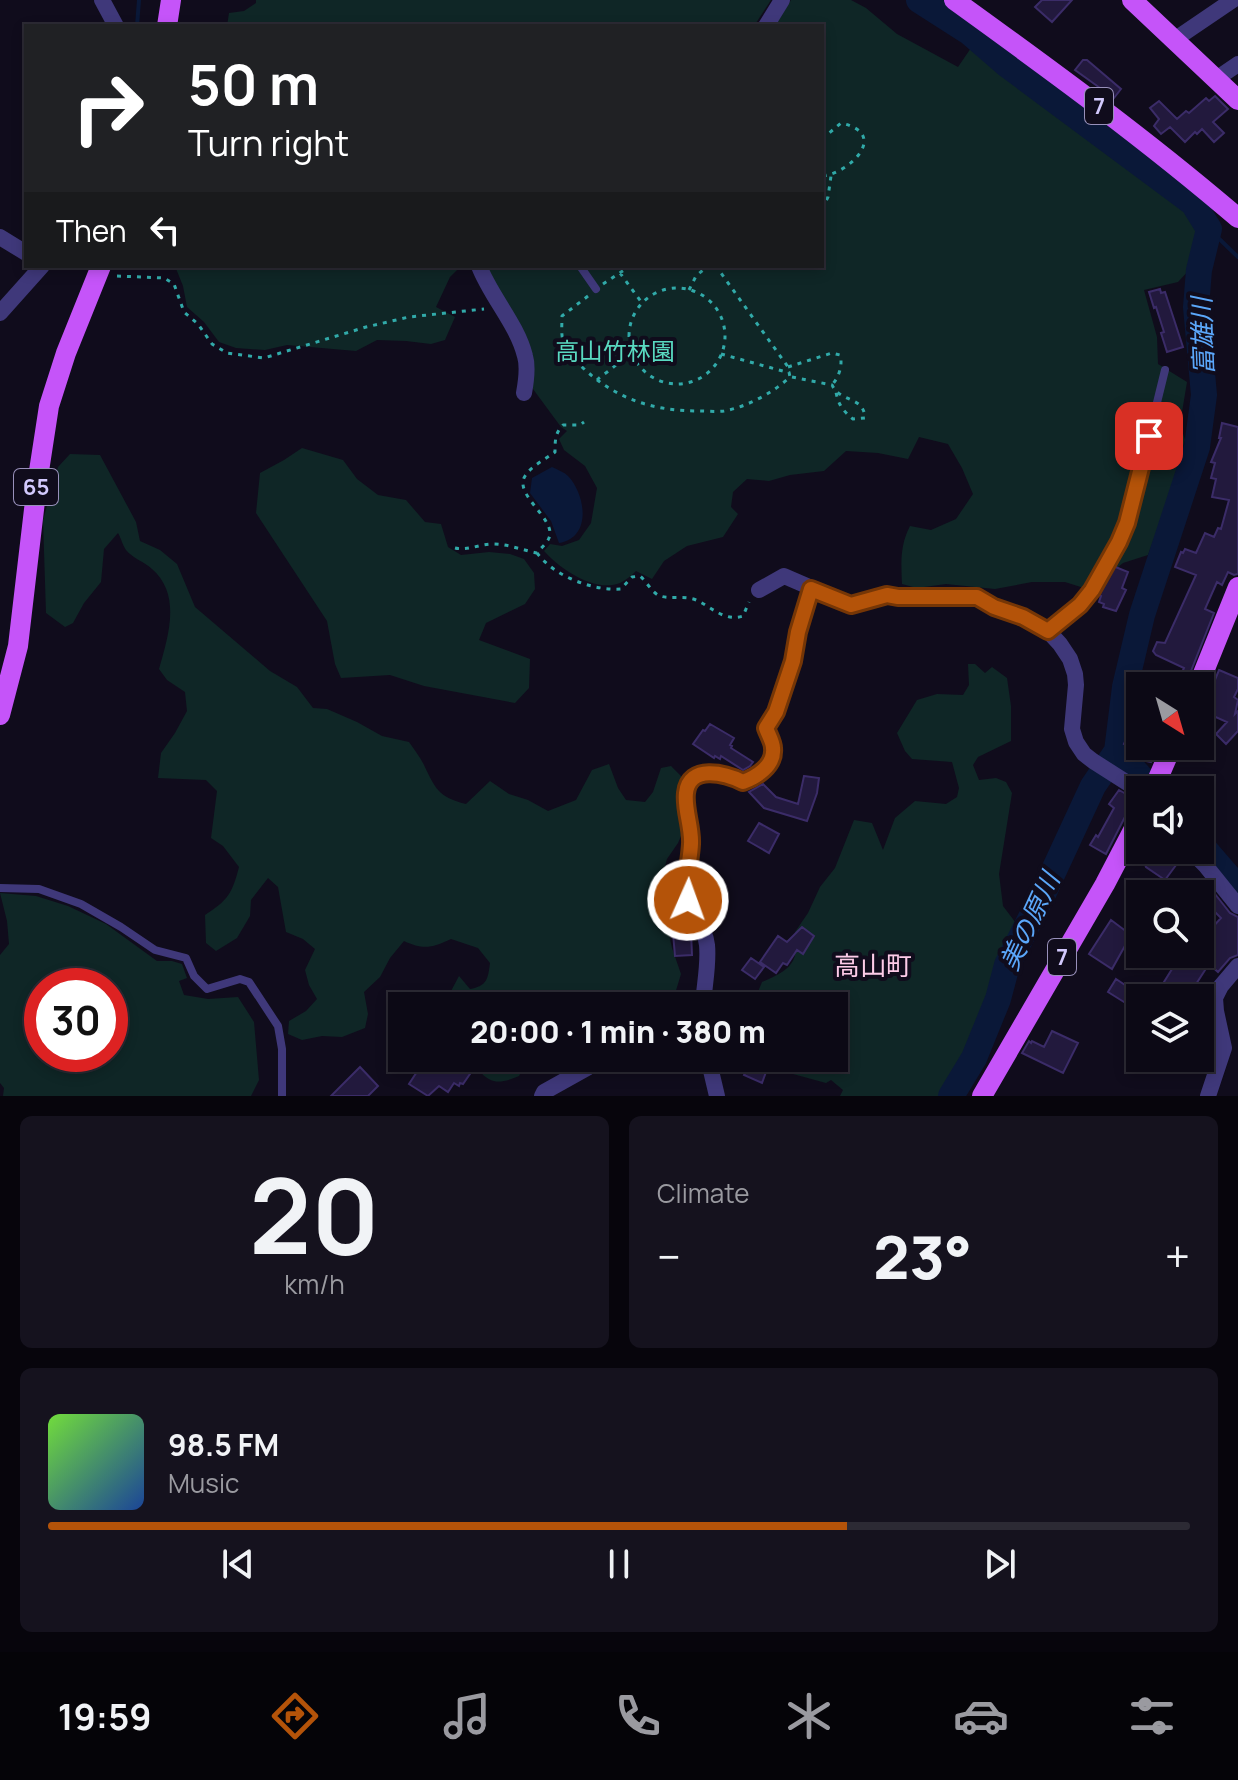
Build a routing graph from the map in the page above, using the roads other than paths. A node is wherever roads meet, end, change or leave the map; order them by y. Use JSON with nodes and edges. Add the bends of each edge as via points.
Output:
{"nodes":[{"id":1,"x":102,"y":0,"type":"edge"},
{"id":2,"x":171,"y":0,"type":"edge"},
{"id":3,"x":782,"y":0,"type":"edge"},
{"id":4,"x":954,"y":0,"type":"edge"},
{"id":5,"x":1132,"y":0,"type":"edge"},
{"id":6,"x":1233,"y":0,"type":"edge"},
{"id":7,"x":115,"y":24,"type":"edge"},
{"id":8,"x":167,"y":24,"type":"edge"},
{"id":9,"x":767,"y":24,"type":"edge"},
{"id":10,"x":1174,"y":40,"type":"junction"},
{"id":11,"x":1238,"y":64,"type":"edge"},
{"id":12,"x":1216,"y":79,"type":"junction"},
{"id":13,"x":1238,"y":100,"type":"edge"},
{"id":14,"x":1238,"y":218,"type":"edge"},
{"id":15,"x":0,"y":237,"type":"edge"},
{"id":16,"x":24,"y":252,"type":"edge"},
{"id":17,"x":40,"y":268,"type":"edge"},
{"id":18,"x":100,"y":268,"type":"edge"},
{"id":19,"x":480,"y":268,"type":"edge"},
{"id":20,"x":581,"y":268,"type":"edge"},
{"id":21,"x":596,"y":289,"type":"road end"},
{"id":22,"x":0,"y":313,"type":"edge"},
{"id":23,"x":1165,"y":370,"type":"dead end"},
{"id":24,"x":524,"y":393,"type":"dead end"},
{"id":25,"x":811,"y":589,"type":"junction"},
{"id":26,"x":759,"y":590,"type":"road end"},
{"id":27,"x":1237,"y":594,"type":"edge"},
{"id":28,"x":1048,"y":631,"type":"junction"},
{"id":29,"x":1204,"y":672,"type":"edge"},
{"id":30,"x":0,"y":715,"type":"edge"},
{"id":31,"x":1126,"y":782,"type":"edge"},
{"id":32,"x":1126,"y":844,"type":"edge"},
{"id":33,"x":1204,"y":864,"type":"edge"},
{"id":34,"x":0,"y":888,"type":"edge"},
{"id":35,"x":1238,"y":906,"type":"edge"},
{"id":36,"x":1238,"y":966,"type":"edge"},
{"id":37,"x":704,"y":992,"type":"edge"},
{"id":38,"x":580,"y":1072,"type":"edge"},
{"id":39,"x":711,"y":1072,"type":"edge"},
{"id":40,"x":282,"y":1096,"type":"edge"},
{"id":41,"x":542,"y":1096,"type":"edge"},
{"id":42,"x":717,"y":1096,"type":"edge"},
{"id":43,"x":982,"y":1096,"type":"edge"},
{"id":44,"x":1208,"y":1096,"type":"edge"}],
"edges":[{"from":1,"to":7,"type":"street"},
{"from":2,"to":8,"type":"main road"},
{"from":3,"to":9,"type":"street"},
{"from":4,"to":14,"type":"main road","number":"7"},
{"from":5,"to":10,"type":"main road"},
{"from":6,"to":10,"type":"street"},
{"from":10,"to":12,"type":"main road"},
{"from":11,"to":12,"type":"street"},
{"from":12,"to":13,"type":"main road"},
{"from":15,"to":16,"type":"street"},
{"from":17,"to":22,"type":"street"},
{"from":18,"to":30,"type":"main road","number":"65","via":[[49,406],[18,646]]},
{"from":19,"to":24,"type":"street","via":[[526,357]]},
{"from":20,"to":21,"type":"lane"},
{"from":23,"to":28,"type":"lane","via":[[1119,542],[1092,590]]},
{"from":25,"to":26,"type":"street","via":[[784,576]]},
{"from":25,"to":28,"type":"street","via":[[851,605],[887,595],[977,597]]},
{"from":25,"to":37,"type":"street","via":[[793,661],[766,728],[774,749],[770,763],[743,782],[713,773],[688,783],[692,842],[685,884],[707,942]]},
{"from":27,"to":29,"type":"main road"},
{"from":28,"to":31,"type":"street","via":[[1075,674],[1076,742],[1084,754]]},
{"from":32,"to":43,"type":"main road","number":"7"},
{"from":33,"to":35,"type":"street"},
{"from":34,"to":40,"type":"lane","via":[[39,889],[81,904],[155,950],[186,958],[207,989],[240,979],[249,982],[278,1026]]},
{"from":36,"to":44,"type":"street","via":[[1215,998],[1224,1048]]},
{"from":38,"to":41,"type":"street"},
{"from":39,"to":42,"type":"street"}]}
